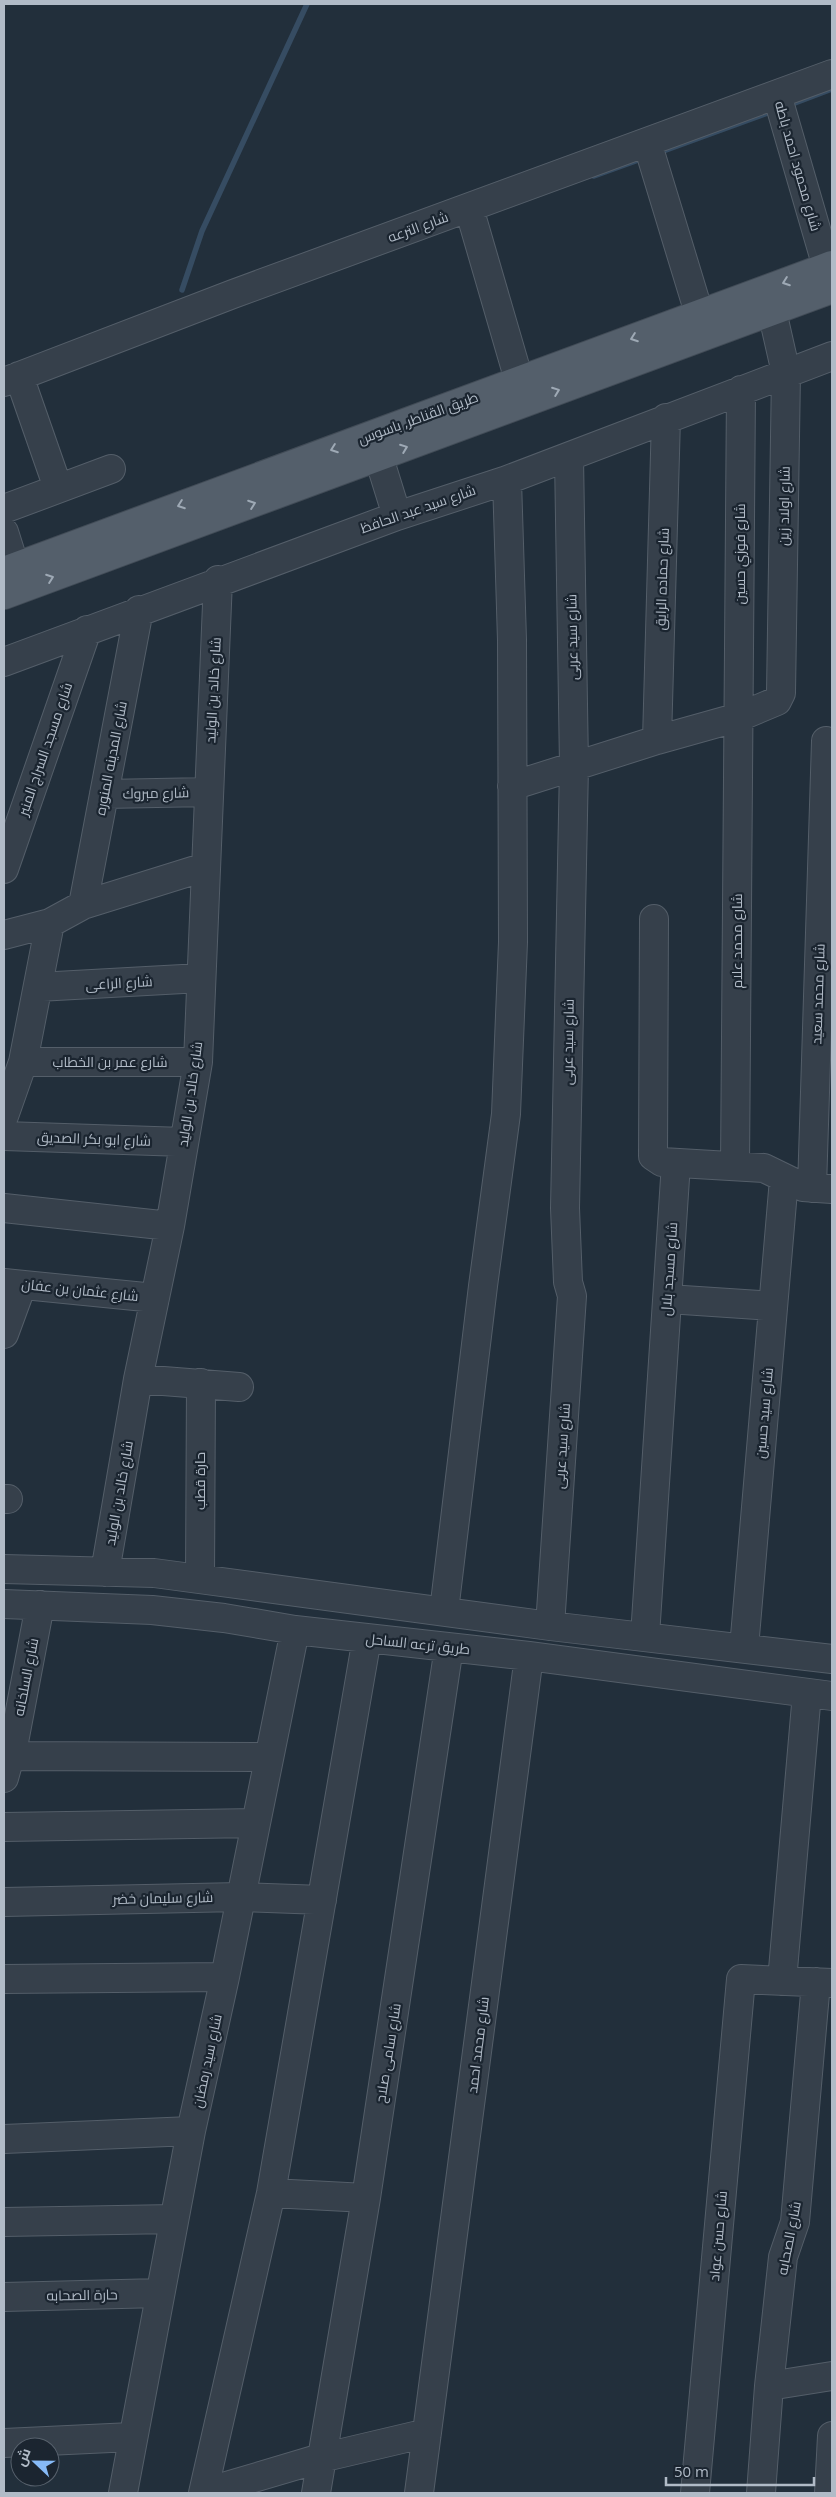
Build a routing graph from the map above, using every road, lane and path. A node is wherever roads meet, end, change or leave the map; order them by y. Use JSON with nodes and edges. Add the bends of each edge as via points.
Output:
{"nodes":[{"id":1,"x":832,"y":74,"type":"edge"},
{"id":2,"x":777,"y":94,"type":"junction"},
{"id":3,"x":647,"y":142,"type":"junction"},
{"id":4,"x":469,"y":208,"type":"junction"},
{"id":5,"x":831,"y":274,"type":"edge"},
{"id":6,"x":772,"y":311,"type":"junction"},
{"id":7,"x":699,"y":313,"type":"junction"},
{"id":8,"x":832,"y":356,"type":"edge"},
{"id":9,"x":786,"y":373,"type":"junction"},
{"id":10,"x":11,"y":379,"type":"edge"},
{"id":11,"x":519,"y":380,"type":"junction"},
{"id":12,"x":741,"y":390,"type":"junction"},
{"id":13,"x":666,"y":418,"type":"junction"},
{"id":14,"x":569,"y":457,"type":"junction"},
{"id":15,"x":379,"y":458,"type":"junction"},
{"id":16,"x":111,"y":469,"type":"dead end"},
{"id":17,"x":507,"y":480,"type":"junction"},
{"id":18,"x":58,"y":488,"type":"junction"},
{"id":19,"x":4,"y":509,"type":"edge"},
{"id":20,"x":397,"y":516,"type":"junction"},
{"id":21,"x":4,"y":532,"type":"edge"},
{"id":22,"x":9,"y":569,"type":"edge"},
{"id":23,"x":218,"y":580,"type":"junction"},
{"id":24,"x":4,"y":595,"type":"edge"},
{"id":25,"x":139,"y":610,"type":"junction"},
{"id":26,"x":87,"y":630,"type":"junction"},
{"id":27,"x":4,"y":662,"type":"edge"},
{"id":28,"x":739,"y":717,"type":"junction"},
{"id":29,"x":657,"y":740,"type":"junction"},
{"id":30,"x":826,"y":741,"type":"dead end"},
{"id":31,"x":574,"y":766,"type":"junction"},
{"id":32,"x":512,"y":786,"type":"junction"},
{"id":33,"x":209,"y":792,"type":"junction"},
{"id":34,"x":104,"y":794,"type":"junction"},
{"id":35,"x":205,"y":867,"type":"junction"},
{"id":36,"x":4,"y":869,"type":"edge"},
{"id":37,"x":83,"y":905,"type":"junction"},
{"id":38,"x":654,"y":919,"type":"dead end"},
{"id":39,"x":50,"y":922,"type":"junction"},
{"id":40,"x":4,"y":936,"type":"edge"},
{"id":41,"x":201,"y":978,"type":"junction"},
{"id":42,"x":38,"y":987,"type":"junction"},
{"id":43,"x":22,"y":1062,"type":"junction"},
{"id":44,"x":198,"y":1062,"type":"junction"},
{"id":45,"x":4,"y":1116,"type":"edge"},
{"id":46,"x":4,"y":1136,"type":"edge"},
{"id":47,"x":184,"y":1142,"type":"junction"},
{"id":48,"x":676,"y":1162,"type":"junction"},
{"id":49,"x":735,"y":1166,"type":"junction"},
{"id":50,"x":784,"y":1179,"type":"junction"},
{"id":51,"x":822,"y":1188,"type":"edge"},
{"id":52,"x":4,"y":1208,"type":"edge"},
{"id":53,"x":170,"y":1226,"type":"junction"},
{"id":54,"x":13,"y":1284,"type":"edge"},
{"id":55,"x":155,"y":1298,"type":"junction"},
{"id":56,"x":668,"y":1299,"type":"junction"},
{"id":57,"x":773,"y":1306,"type":"junction"},
{"id":58,"x":4,"y":1334,"type":"edge"},
{"id":59,"x":138,"y":1379,"type":"junction"},
{"id":60,"x":201,"y":1383,"type":"junction"},
{"id":61,"x":239,"y":1387,"type":"dead end"},
{"id":62,"x":4,"y":1569,"type":"edge"},
{"id":63,"x":105,"y":1572,"type":"junction"},
{"id":64,"x":200,"y":1579,"type":"junction"},
{"id":65,"x":4,"y":1604,"type":"edge"},
{"id":66,"x":40,"y":1605,"type":"junction"},
{"id":67,"x":444,"y":1611,"type":"junction"},
{"id":68,"x":550,"y":1626,"type":"junction"},
{"id":69,"x":295,"y":1630,"type":"junction"},
{"id":70,"x":645,"y":1636,"type":"junction"},
{"id":71,"x":367,"y":1638,"type":"junction"},
{"id":72,"x":449,"y":1647,"type":"junction"},
{"id":73,"x":744,"y":1648,"type":"junction"},
{"id":74,"x":529,"y":1656,"type":"junction"},
{"id":75,"x":832,"y":1660,"type":"edge"},
{"id":76,"x":820,"y":1694,"type":"edge"},
{"id":77,"x":268,"y":1757,"type":"junction"},
{"id":78,"x":7,"y":1767,"type":"edge"},
{"id":79,"x":256,"y":1823,"type":"junction"},
{"id":80,"x":4,"y":1828,"type":"edge"},
{"id":81,"x":240,"y":1897,"type":"junction"},
{"id":82,"x":322,"y":1900,"type":"junction"},
{"id":83,"x":4,"y":1902,"type":"edge"},
{"id":84,"x":225,"y":1977,"type":"junction"},
{"id":85,"x":4,"y":1979,"type":"edge"},
{"id":86,"x":782,"y":1981,"type":"junction"},
{"id":87,"x":824,"y":1983,"type":"edge"},
{"id":88,"x":191,"y":2131,"type":"junction"},
{"id":89,"x":4,"y":2139,"type":"edge"},
{"id":90,"x":271,"y":2193,"type":"junction"},
{"id":91,"x":366,"y":2198,"type":"junction"},
{"id":92,"x":174,"y":2219,"type":"junction"},
{"id":93,"x":4,"y":2222,"type":"edge"},
{"id":94,"x":160,"y":2293,"type":"junction"},
{"id":95,"x":4,"y":2297,"type":"edge"},
{"id":96,"x":832,"y":2376,"type":"edge"},
{"id":97,"x":769,"y":2386,"type":"junction"},
{"id":98,"x":427,"y":2433,"type":"junction"},
{"id":99,"x":832,"y":2436,"type":"edge"},
{"id":100,"x":132,"y":2437,"type":"junction"},
{"id":101,"x":4,"y":2443,"type":"edge"},
{"id":102,"x":321,"y":2458,"type":"junction"},
{"id":103,"x":123,"y":2493,"type":"edge"},
{"id":104,"x":203,"y":2493,"type":"edge"},
{"id":105,"x":316,"y":2493,"type":"edge"},
{"id":106,"x":419,"y":2493,"type":"edge"},
{"id":107,"x":695,"y":2493,"type":"edge"},
{"id":108,"x":761,"y":2493,"type":"edge"},
{"id":109,"x":829,"y":2493,"type":"edge"}],
"edges":[{"from":1,"to":2,"type":"street","name":"شارع الترعه"},
{"from":2,"to":3,"type":"street","name":"شارع الترعه"},
{"from":2,"to":5,"type":"street","name":"شارع محمود احمد باطه"},
{"from":3,"to":4,"type":"street","name":"شارع الترعه"},
{"from":3,"to":7,"type":"street"},
{"from":4,"to":10,"type":"street","name":"شارع الترعه"},
{"from":4,"to":11,"type":"street"},
{"from":5,"to":6,"type":"main road","name":"طريق القناطر, باسوس"},
{"from":5,"to":7,"type":"main road","name":"طريق القناطر, باسوس","one_way":true},
{"from":6,"to":9,"type":"street","name":"شارع اولاد زين"},
{"from":15,"to":6,"type":"main road","name":"طريق القناطر, باسوس","one_way":true},
{"from":7,"to":11,"type":"main road","name":"طريق القناطر, باسوس","one_way":true},
{"from":8,"to":9,"type":"street","name":"شارع سيد عبد الحافظ"},
{"from":9,"to":12,"type":"street","name":"شارع سيد عبد الحافظ"},
{"from":9,"to":28,"type":"street","name":"شارع اولاد زين","via":[[781,693],[777,701]]},
{"from":10,"to":18,"type":"street"},
{"from":11,"to":22,"type":"main road","name":"طريق القناطر, باسوس","one_way":true},
{"from":12,"to":13,"type":"street","name":"شارع سيد عبد الحافظ"},
{"from":12,"to":28,"type":"street","name":"شارع فوزي حسين"},
{"from":13,"to":14,"type":"street","name":"شارع سيد عبد الحافظ"},
{"from":13,"to":29,"type":"street","name":"شارع حماده الرايق"},
{"from":14,"to":17,"type":"street","name":"شارع سيد عبد الحافظ"},
{"from":14,"to":31,"type":"street","name":"شارع سيد عربى"},
{"from":15,"to":20,"type":"street"},
{"from":24,"to":15,"type":"main road","name":"طريق القناطر, باسوس","one_way":true},
{"from":16,"to":18,"type":"street"},
{"from":17,"to":20,"type":"street","name":"شارع سيد عبد الحافظ"},
{"from":17,"to":32,"type":"street"},
{"from":18,"to":19,"type":"street"},
{"from":20,"to":23,"type":"street","name":"شارع سيد عبد الحافظ"},
{"from":21,"to":22,"type":"street"},
{"from":23,"to":25,"type":"street","name":"شارع سيد عبد الحافظ"},
{"from":23,"to":33,"type":"street","name":"شارع خالد بن الوليد"},
{"from":25,"to":26,"type":"street","name":"شارع سيد عبد الحافظ"},
{"from":25,"to":34,"type":"street","name":"شارع المدينه المنوره"},
{"from":26,"to":27,"type":"street","name":"شارع سيد عبد الحافظ"},
{"from":26,"to":36,"type":"street","name":"شارع مسجد السراج المنير"},
{"from":28,"to":29,"type":"street"},
{"from":28,"to":49,"type":"street","name":"شارع محمد علام"},
{"from":29,"to":31,"type":"street"},
{"from":30,"to":51,"type":"street","name":"شارع محمد سعيد"},
{"from":31,"to":32,"type":"street"},
{"from":31,"to":68,"type":"street","name":"شارع سيد عربى","via":[[565,1208],[568,1282],[572,1296]]},
{"from":32,"to":67,"type":"street","via":[[513,942],[506,1114]]},
{"from":33,"to":34,"type":"street","name":"شارع مبروك"},
{"from":33,"to":35,"type":"street","name":"شارع خالد بن الوليد"},
{"from":34,"to":37,"type":"street","name":"شارع المدينه المنوره"},
{"from":35,"to":37,"type":"street"},
{"from":35,"to":41,"type":"street","name":"شارع خالد بن الوليد"},
{"from":37,"to":39,"type":"street"},
{"from":38,"to":48,"type":"street","via":[[654,1156],[662,1162]]},
{"from":39,"to":40,"type":"street"},
{"from":39,"to":42,"type":"street"},
{"from":41,"to":42,"type":"street","name":"شارع الراعى"},
{"from":41,"to":44,"type":"street","name":"شارع خالد بن الوليد"},
{"from":42,"to":43,"type":"street"},
{"from":43,"to":44,"type":"street","name":"شارع عمر بن الخطاب"},
{"from":43,"to":45,"type":"street"},
{"from":44,"to":47,"type":"street","name":"شارع خالد بن الوليد"},
{"from":46,"to":47,"type":"street","name":"شارع ابو بكر الصديق"},
{"from":47,"to":53,"type":"street","name":"شارع خالد بن الوليد"},
{"from":48,"to":49,"type":"street","name":"شارع محمد سعيد"},
{"from":48,"to":56,"type":"street","name":"شارع مسجد بلال"},
{"from":49,"to":50,"type":"street","name":"شارع محمد سعيد","via":[[772,1170]]},
{"from":50,"to":51,"type":"street","name":"شارع محمد سعيد","via":[[803,1187]]},
{"from":50,"to":57,"type":"street","name":"شارع سيد حسين"},
{"from":52,"to":53,"type":"street"},
{"from":53,"to":55,"type":"street","name":"شارع خالد بن الوليد"},
{"from":54,"to":55,"type":"street","name":"شارع عثمان بن عفان"},
{"from":54,"to":58,"type":"street"},
{"from":55,"to":59,"type":"street","name":"شارع خالد بن الوليد"},
{"from":56,"to":57,"type":"street"},
{"from":56,"to":70,"type":"street","name":"شارع مسجد بلال"},
{"from":57,"to":73,"type":"street","name":"شارع سيد حسين"},
{"from":59,"to":60,"type":"street"},
{"from":59,"to":63,"type":"street","name":"شارع خالد بن الوليد"},
{"from":60,"to":61,"type":"street"},
{"from":60,"to":64,"type":"street","name":"حارة قطب"},
{"from":62,"to":63,"type":"street"},
{"from":63,"to":64,"type":"street","via":[[154,1573]]},
{"from":64,"to":67,"type":"street"},
{"from":65,"to":66,"type":"street","name":"طريق ترعه الساحل"},
{"from":66,"to":69,"type":"street","name":"طريق ترعه الساحل","via":[[152,1610]]},
{"from":66,"to":78,"type":"street","name":"شارع السلخانه"},
{"from":67,"to":68,"type":"street"},
{"from":68,"to":70,"type":"street"},
{"from":69,"to":71,"type":"street","name":"طريق ترعه الساحل"},
{"from":69,"to":77,"type":"street","name":"شارع سيد رمضان"},
{"from":70,"to":73,"type":"street"},
{"from":71,"to":72,"type":"street","name":"طريق ترعه الساحل"},
{"from":71,"to":82,"type":"street"},
{"from":72,"to":74,"type":"street","name":"طريق ترعه الساحل"},
{"from":72,"to":91,"type":"street","name":"شارع سامى صلاح"},
{"from":73,"to":75,"type":"street"},
{"from":74,"to":76,"type":"street","name":"طريق ترعه الساحل"},
{"from":74,"to":98,"type":"street","name":"شارع محمد احمد"},
{"from":76,"to":86,"type":"street"},
{"from":77,"to":78,"type":"street"},
{"from":77,"to":79,"type":"street","name":"شارع سيد رمضان"},
{"from":79,"to":80,"type":"street"},
{"from":79,"to":81,"type":"street","name":"شارع سيد رمضان"},
{"from":81,"to":82,"type":"street","name":"شارع سليمان خضر"},
{"from":81,"to":83,"type":"street","name":"شارع سليمان خضر"},
{"from":81,"to":84,"type":"street","name":"شارع سيد رمضان"},
{"from":82,"to":90,"type":"street"},
{"from":84,"to":85,"type":"street"},
{"from":84,"to":88,"type":"street","name":"شارع سيد رمضان"},
{"from":86,"to":87,"type":"street"},
{"from":86,"to":107,"type":"street","name":"شارع حسن عواد","via":[[741,1980]]},
{"from":87,"to":97,"type":"street","name":"شارع الصحابه","via":[[795,2222],[783,2257]]},
{"from":88,"to":89,"type":"street"},
{"from":88,"to":92,"type":"street","name":"شارع سيد رمضان"},
{"from":90,"to":91,"type":"street"},
{"from":90,"to":104,"type":"street"},
{"from":91,"to":102,"type":"street","name":"شارع سامى صلاح"},
{"from":92,"to":93,"type":"street"},
{"from":92,"to":94,"type":"street","name":"شارع سيد رمضان"},
{"from":94,"to":95,"type":"street","name":"حارة الصحابه"},
{"from":94,"to":100,"type":"street","name":"شارع سيد رمضان"},
{"from":96,"to":97,"type":"street"},
{"from":97,"to":108,"type":"street","name":"شارع الصحابه"},
{"from":98,"to":102,"type":"street"},
{"from":98,"to":106,"type":"street","name":"شارع محمد احمد"},
{"from":99,"to":109,"type":"street"},
{"from":100,"to":101,"type":"street"},
{"from":100,"to":103,"type":"street","name":"شارع سيد رمضان"},
{"from":102,"to":104,"type":"street"},
{"from":102,"to":105,"type":"street","name":"شارع سامى صلاح"}]}
